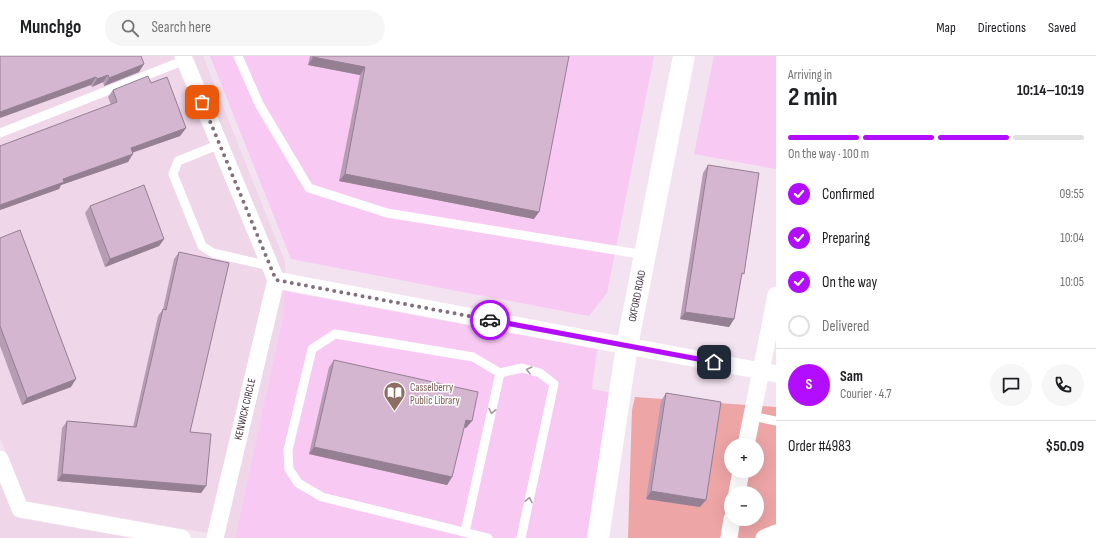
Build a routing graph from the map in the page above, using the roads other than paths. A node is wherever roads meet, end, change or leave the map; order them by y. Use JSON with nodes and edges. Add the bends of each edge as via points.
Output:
{"nodes":[{"id":1,"x":238,"y":56,"type":"edge"},
{"id":2,"x":684,"y":56,"type":"edge"},
{"id":3,"x":184,"y":58,"type":"edge"},
{"id":4,"x":0,"y":133,"type":"edge"},
{"id":5,"x":220,"y":144,"type":"junction"},
{"id":6,"x":645,"y":255,"type":"junction"},
{"id":7,"x":273,"y":273,"type":"junction"},
{"id":8,"x":776,"y":295,"type":"edge"},
{"id":9,"x":774,"y":315,"type":"edge"},
{"id":10,"x":627,"y":346,"type":"junction"},
{"id":11,"x":768,"y":372,"type":"edge"},
{"id":12,"x":500,"y":373,"type":"junction"},
{"id":13,"x":752,"y":416,"type":"junction"},
{"id":14,"x":776,"y":421,"type":"edge"},
{"id":15,"x":747,"y":438,"type":"edge"},
{"id":16,"x":0,"y":459,"type":"edge"},
{"id":17,"x":731,"y":526,"type":"edge"},
{"id":18,"x":465,"y":532,"type":"junction"},
{"id":19,"x":776,"y":533,"type":"edge"},
{"id":20,"x":182,"y":538,"type":"edge"},
{"id":21,"x":215,"y":538,"type":"edge"},
{"id":22,"x":488,"y":538,"type":"edge"},
{"id":23,"x":521,"y":538,"type":"edge"},
{"id":24,"x":598,"y":538,"type":"edge"},
{"id":25,"x":729,"y":538,"type":"edge"},
{"id":26,"x":764,"y":538,"type":"edge"}],
"edges":[{"from":1,"to":6,"type":"lane","via":[[259,104],[309,188],[387,213]]},
{"from":2,"to":6,"type":"street","name":"OXFORD ROAD"},
{"from":3,"to":4,"type":"lane"},
{"from":3,"to":5,"type":"street"},
{"from":5,"to":7,"type":"street"},
{"from":5,"to":7,"type":"lane","via":[[178,162],[173,174],[202,246],[214,253]]},
{"from":6,"to":10,"type":"street","name":"OXFORD ROAD"},
{"from":7,"to":10,"type":"street"},
{"from":7,"to":21,"type":"street","name":"KENWICK CIRCLE"},
{"from":8,"to":9,"type":"street"},
{"from":9,"to":11,"type":"street"},
{"from":10,"to":11,"type":"street"},
{"from":10,"to":24,"type":"street","name":"OXFORD ROAD"},
{"from":11,"to":13,"type":"street"},
{"from":12,"to":18,"type":"lane","one_way":true},
{"from":12,"to":18,"type":"lane","via":[[473,357],[335,334],[312,349],[288,450],[289,469],[298,483],[322,497]]},
{"from":23,"to":12,"type":"lane","one_way":true,"via":[[554,384],[540,373],[522,368]]},
{"from":13,"to":14,"type":"lane"},
{"from":13,"to":15,"type":"street"},
{"from":16,"to":20,"type":"street","via":[[20,509]]},
{"from":17,"to":25,"type":"street"},
{"from":18,"to":22,"type":"lane"},
{"from":19,"to":26,"type":"street"}]}
